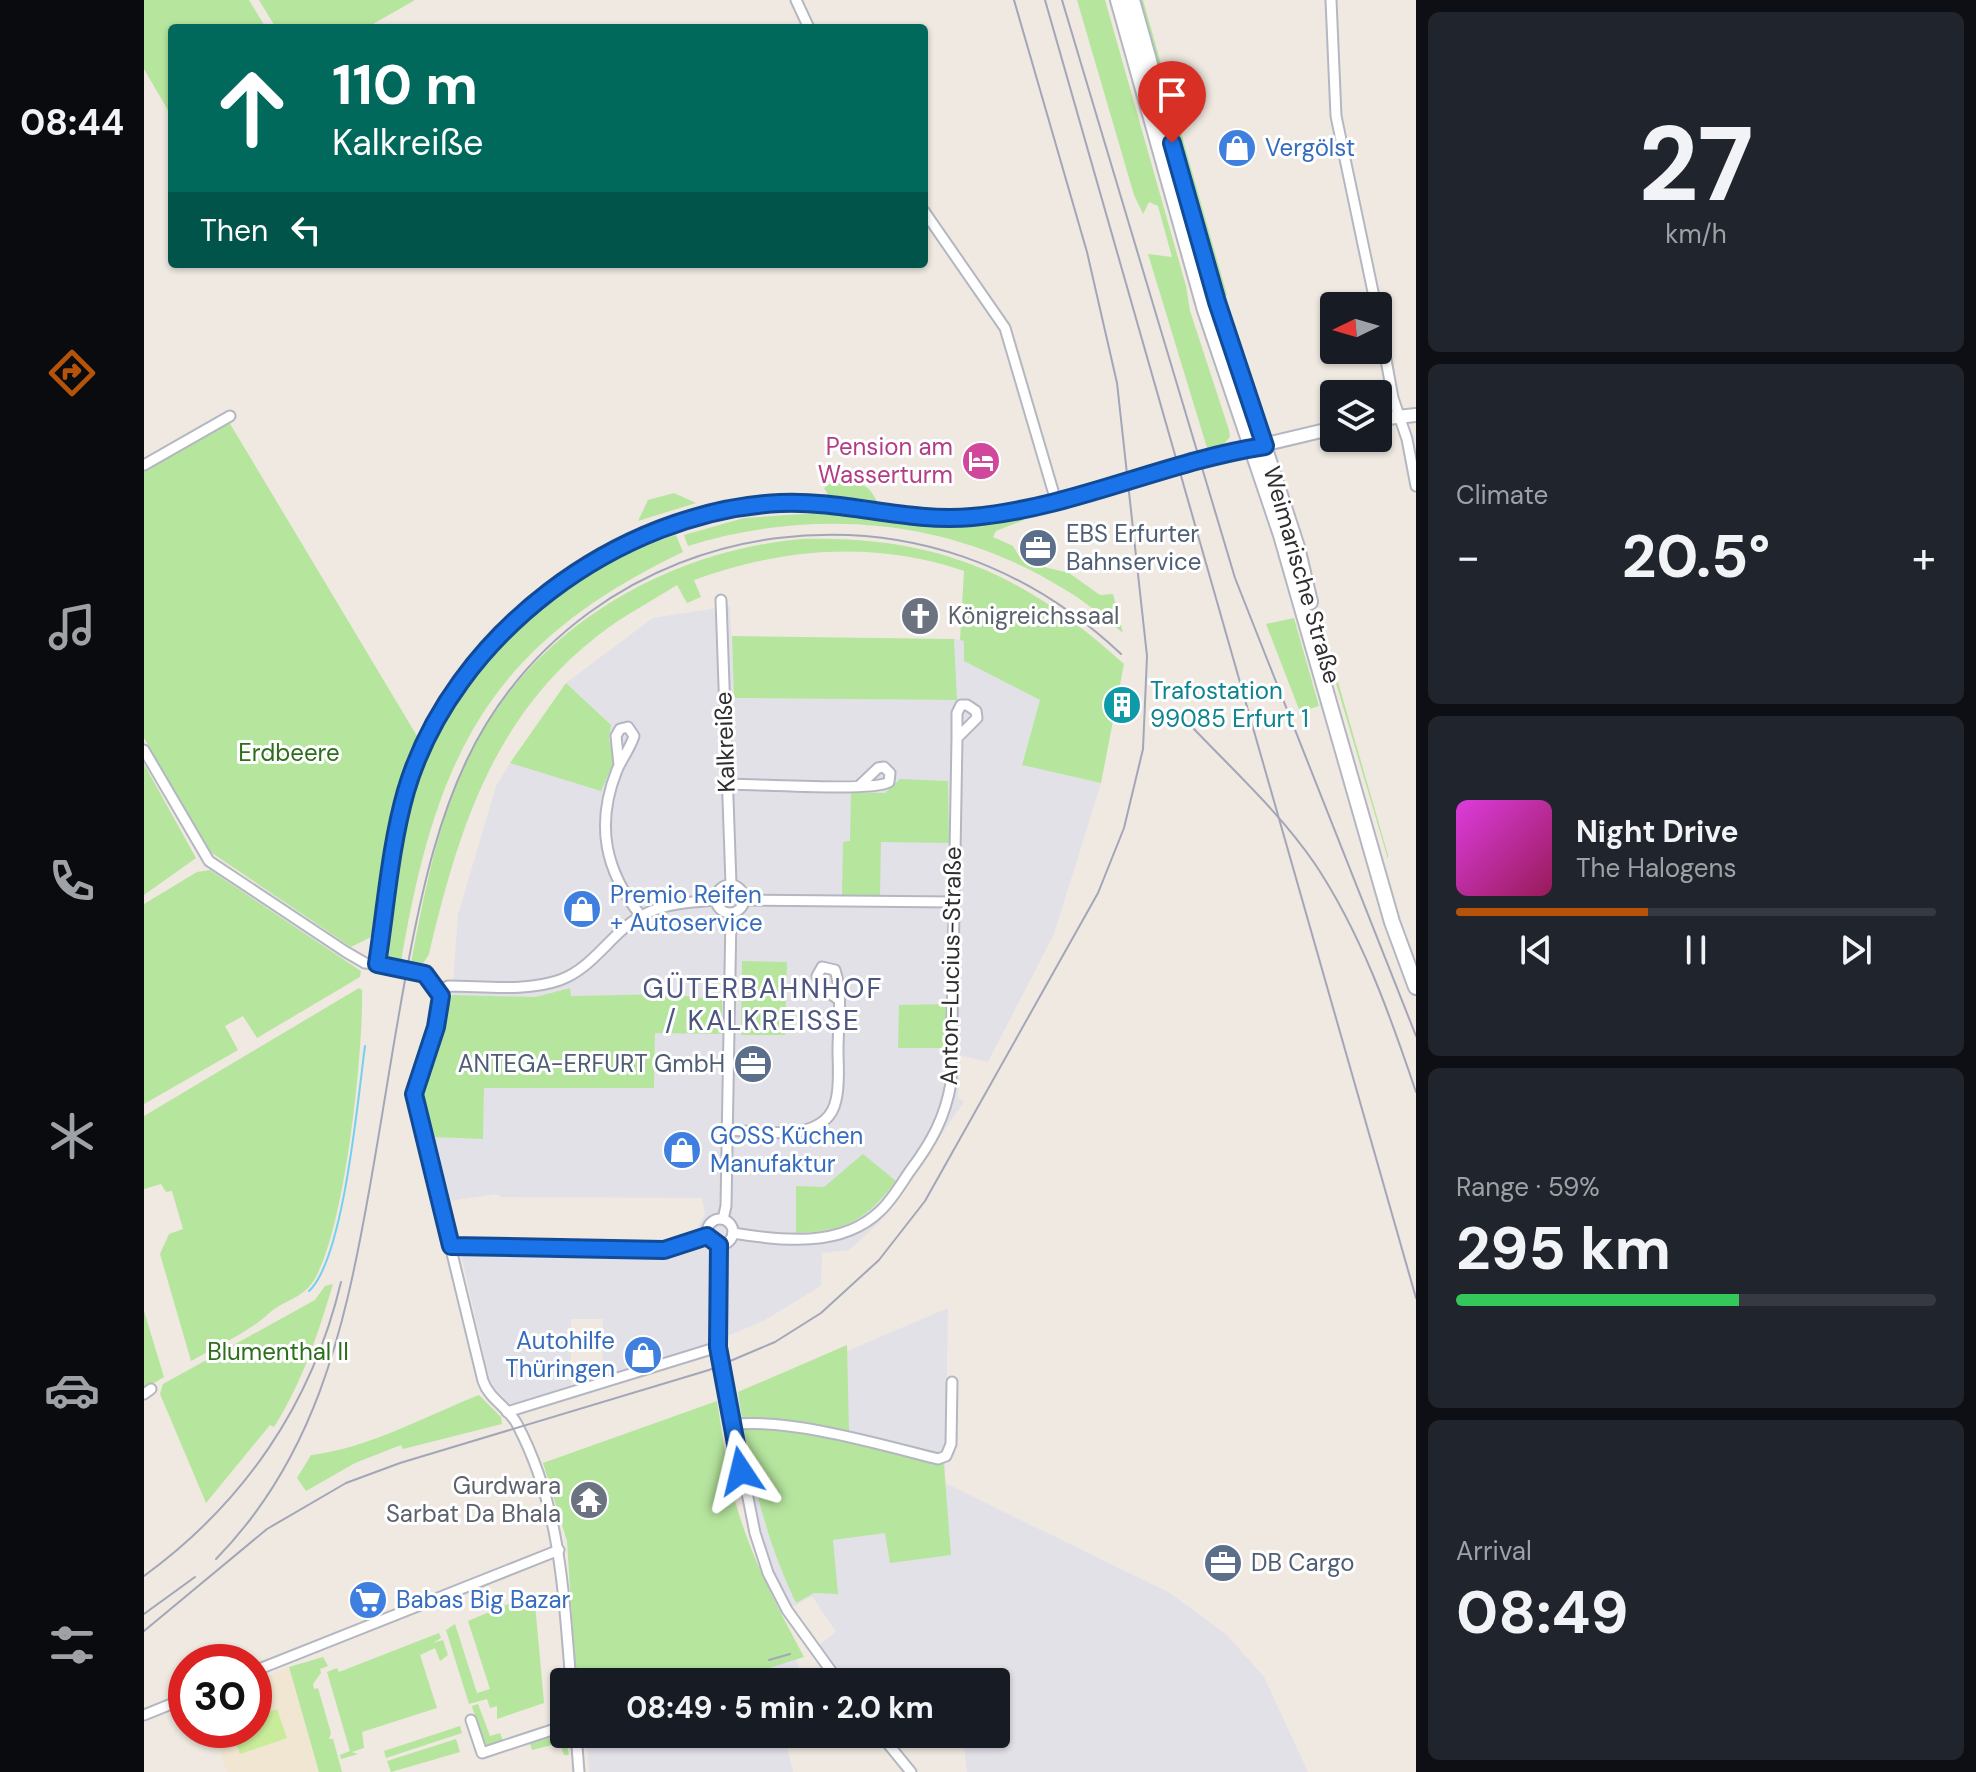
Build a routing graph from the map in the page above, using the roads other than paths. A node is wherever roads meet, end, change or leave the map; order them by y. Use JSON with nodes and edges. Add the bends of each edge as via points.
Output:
{"nodes":[{"id":1,"x":796,"y":0,"type":"edge"},
{"id":2,"x":1118,"y":0,"type":"edge"},
{"id":3,"x":1132,"y":0,"type":"edge"},
{"id":4,"x":1331,"y":0,"type":"edge"},
{"id":5,"x":807,"y":24,"type":"edge"},
{"id":6,"x":928,"y":216,"type":"edge"},
{"id":7,"x":1373,"y":292,"type":"edge"},
{"id":8,"x":1388,"y":364,"type":"edge"},
{"id":9,"x":1416,"y":415,"type":"edge"},
{"id":10,"x":230,"y":416,"type":"dead end"},
{"id":11,"x":1399,"y":416,"type":"junction"},
{"id":12,"x":1392,"y":417,"type":"edge"},
{"id":13,"x":1320,"y":432,"type":"edge"},
{"id":14,"x":1258,"y":447,"type":"junction"},
{"id":15,"x":144,"y":465,"type":"edge"},
{"id":16,"x":1416,"y":486,"type":"edge"},
{"id":17,"x":1056,"y":501,"type":"junction"},
{"id":18,"x":721,"y":600,"type":"dead end"},
{"id":19,"x":957,"y":738,"type":"dead end"},
{"id":20,"x":144,"y":750,"type":"edge"},
{"id":21,"x":619,"y":765,"type":"dead end"},
{"id":22,"x":727,"y":784,"type":"junction"},
{"id":23,"x":859,"y":786,"type":"dead end"},
{"id":24,"x":731,"y":884,"type":"junction"},
{"id":25,"x":716,"y":900,"type":"junction"},
{"id":26,"x":745,"y":900,"type":"junction"},
{"id":27,"x":954,"y":902,"type":"junction"},
{"id":28,"x":731,"y":914,"type":"junction"},
{"id":29,"x":641,"y":916,"type":"junction"},
{"id":30,"x":377,"y":964,"type":"junction"},
{"id":31,"x":1416,"y":967,"type":"edge"},
{"id":32,"x":1416,"y":987,"type":"edge"},
{"id":33,"x":439,"y":990,"type":"junction"},
{"id":34,"x":838,"y":999,"type":"dead end"},
{"id":35,"x":727,"y":1130,"type":"junction"},
{"id":36,"x":723,"y":1219,"type":"junction"},
{"id":37,"x":733,"y":1233,"type":"junction"},
{"id":38,"x":707,"y":1236,"type":"junction"},
{"id":39,"x":719,"y":1245,"type":"junction"},
{"id":40,"x":451,"y":1246,"type":"junction"},
{"id":41,"x":718,"y":1347,"type":"junction"},
{"id":42,"x":952,"y":1382,"type":"dead end"},
{"id":43,"x":507,"y":1412,"type":"junction"},
{"id":44,"x":732,"y":1425,"type":"junction"},
{"id":45,"x":559,"y":1550,"type":"junction"},
{"id":46,"x":272,"y":1664,"type":"edge"},
{"id":47,"x":570,"y":1668,"type":"edge"},
{"id":48,"x":829,"y":1668,"type":"edge"},
{"id":49,"x":168,"y":1705,"type":"edge"},
{"id":50,"x":144,"y":1715,"type":"edge"},
{"id":51,"x":471,"y":1720,"type":"dead end"},
{"id":52,"x":550,"y":1731,"type":"edge"},
{"id":53,"x":577,"y":1748,"type":"edge"},
{"id":54,"x":891,"y":1748,"type":"edge"},
{"id":55,"x":579,"y":1772,"type":"edge"},
{"id":56,"x":911,"y":1772,"type":"edge"}],
"edges":[{"from":1,"to":5,"type":"street"},
{"from":2,"to":14,"type":"main road","name":"Weimarische Straße","via":[[1202,300]]},
{"from":3,"to":14,"type":"main road","name":"Weimarische Straße"},
{"from":4,"to":7,"type":"street","via":[[1336,116]]},
{"from":6,"to":17,"type":"street","via":[[1009,336]]},
{"from":8,"to":11,"type":"street"},
{"from":9,"to":11,"type":"street"},
{"from":10,"to":15,"type":"street"},
{"from":11,"to":12,"type":"street"},
{"from":11,"to":16,"type":"street"},
{"from":13,"to":14,"type":"street"},
{"from":14,"to":17,"type":"street"},
{"from":14,"to":31,"type":"main road","name":"Weimarische Straße"},
{"from":14,"to":32,"type":"main road","name":"Weimarische Straße","via":[[1392,922]]},
{"from":17,"to":30,"type":"street","via":[[962,518],[815,503],[740,508],[644,538],[568,579],[486,648],[437,717],[407,790]]},
{"from":18,"to":22,"type":"street","name":"Kalkreiße"},
{"from":19,"to":27,"type":"street","name":"Anton-Lucius-Straße"},
{"from":20,"to":30,"type":"street","via":[[209,861],[346,952]]},
{"from":21,"to":29,"type":"street","via":[[605,810],[605,846],[615,875]]},
{"from":22,"to":23,"type":"street"},
{"from":22,"to":24,"type":"street","name":"Kalkreiße"},
{"from":24,"to":25,"type":"street","via":[[722,887]]},
{"from":24,"to":26,"type":"street","via":[[739,887]]},
{"from":25,"to":28,"type":"street"},
{"from":25,"to":29,"type":"street","via":[[673,904]]},
{"from":26,"to":27,"type":"street"},
{"from":26,"to":28,"type":"street"},
{"from":27,"to":37,"type":"street","name":"Anton-Lucius-Straße","via":[[951,1083],[940,1125],[926,1150],[881,1210],[858,1228],[797,1239]]},
{"from":28,"to":35,"type":"street"},
{"from":29,"to":33,"type":"street","via":[[596,958],[559,980]]},
{"from":30,"to":33,"type":"street","bridge":true,"via":[[419,971]]},
{"from":33,"to":40,"type":"street","via":[[442,1004],[414,1094]]},
{"from":34,"to":35,"type":"street","via":[[837,1093],[830,1116],[800,1131]]},
{"from":35,"to":36,"type":"street"},
{"from":36,"to":37,"type":"street"},
{"from":36,"to":38,"type":"street","via":[[710,1223]]},
{"from":37,"to":39,"type":"street"},
{"from":38,"to":39,"type":"street"},
{"from":38,"to":40,"type":"street","via":[[664,1250]]},
{"from":39,"to":41,"type":"street"},
{"from":40,"to":43,"type":"street","via":[[486,1391]]},
{"from":41,"to":43,"type":"street"},
{"from":41,"to":44,"type":"street"},
{"from":42,"to":44,"type":"street","via":[[951,1444],[946,1456],[938,1459],[800,1429]]},
{"from":43,"to":45,"type":"street","via":[[538,1478]]},
{"from":44,"to":48,"type":"street","via":[[768,1573]]},
{"from":45,"to":46,"type":"street"},
{"from":45,"to":47,"type":"street"},
{"from":49,"to":50,"type":"street"},
{"from":51,"to":52,"type":"street","via":[[482,1753]]},
{"from":53,"to":55,"type":"street"},
{"from":54,"to":56,"type":"street"}]}
